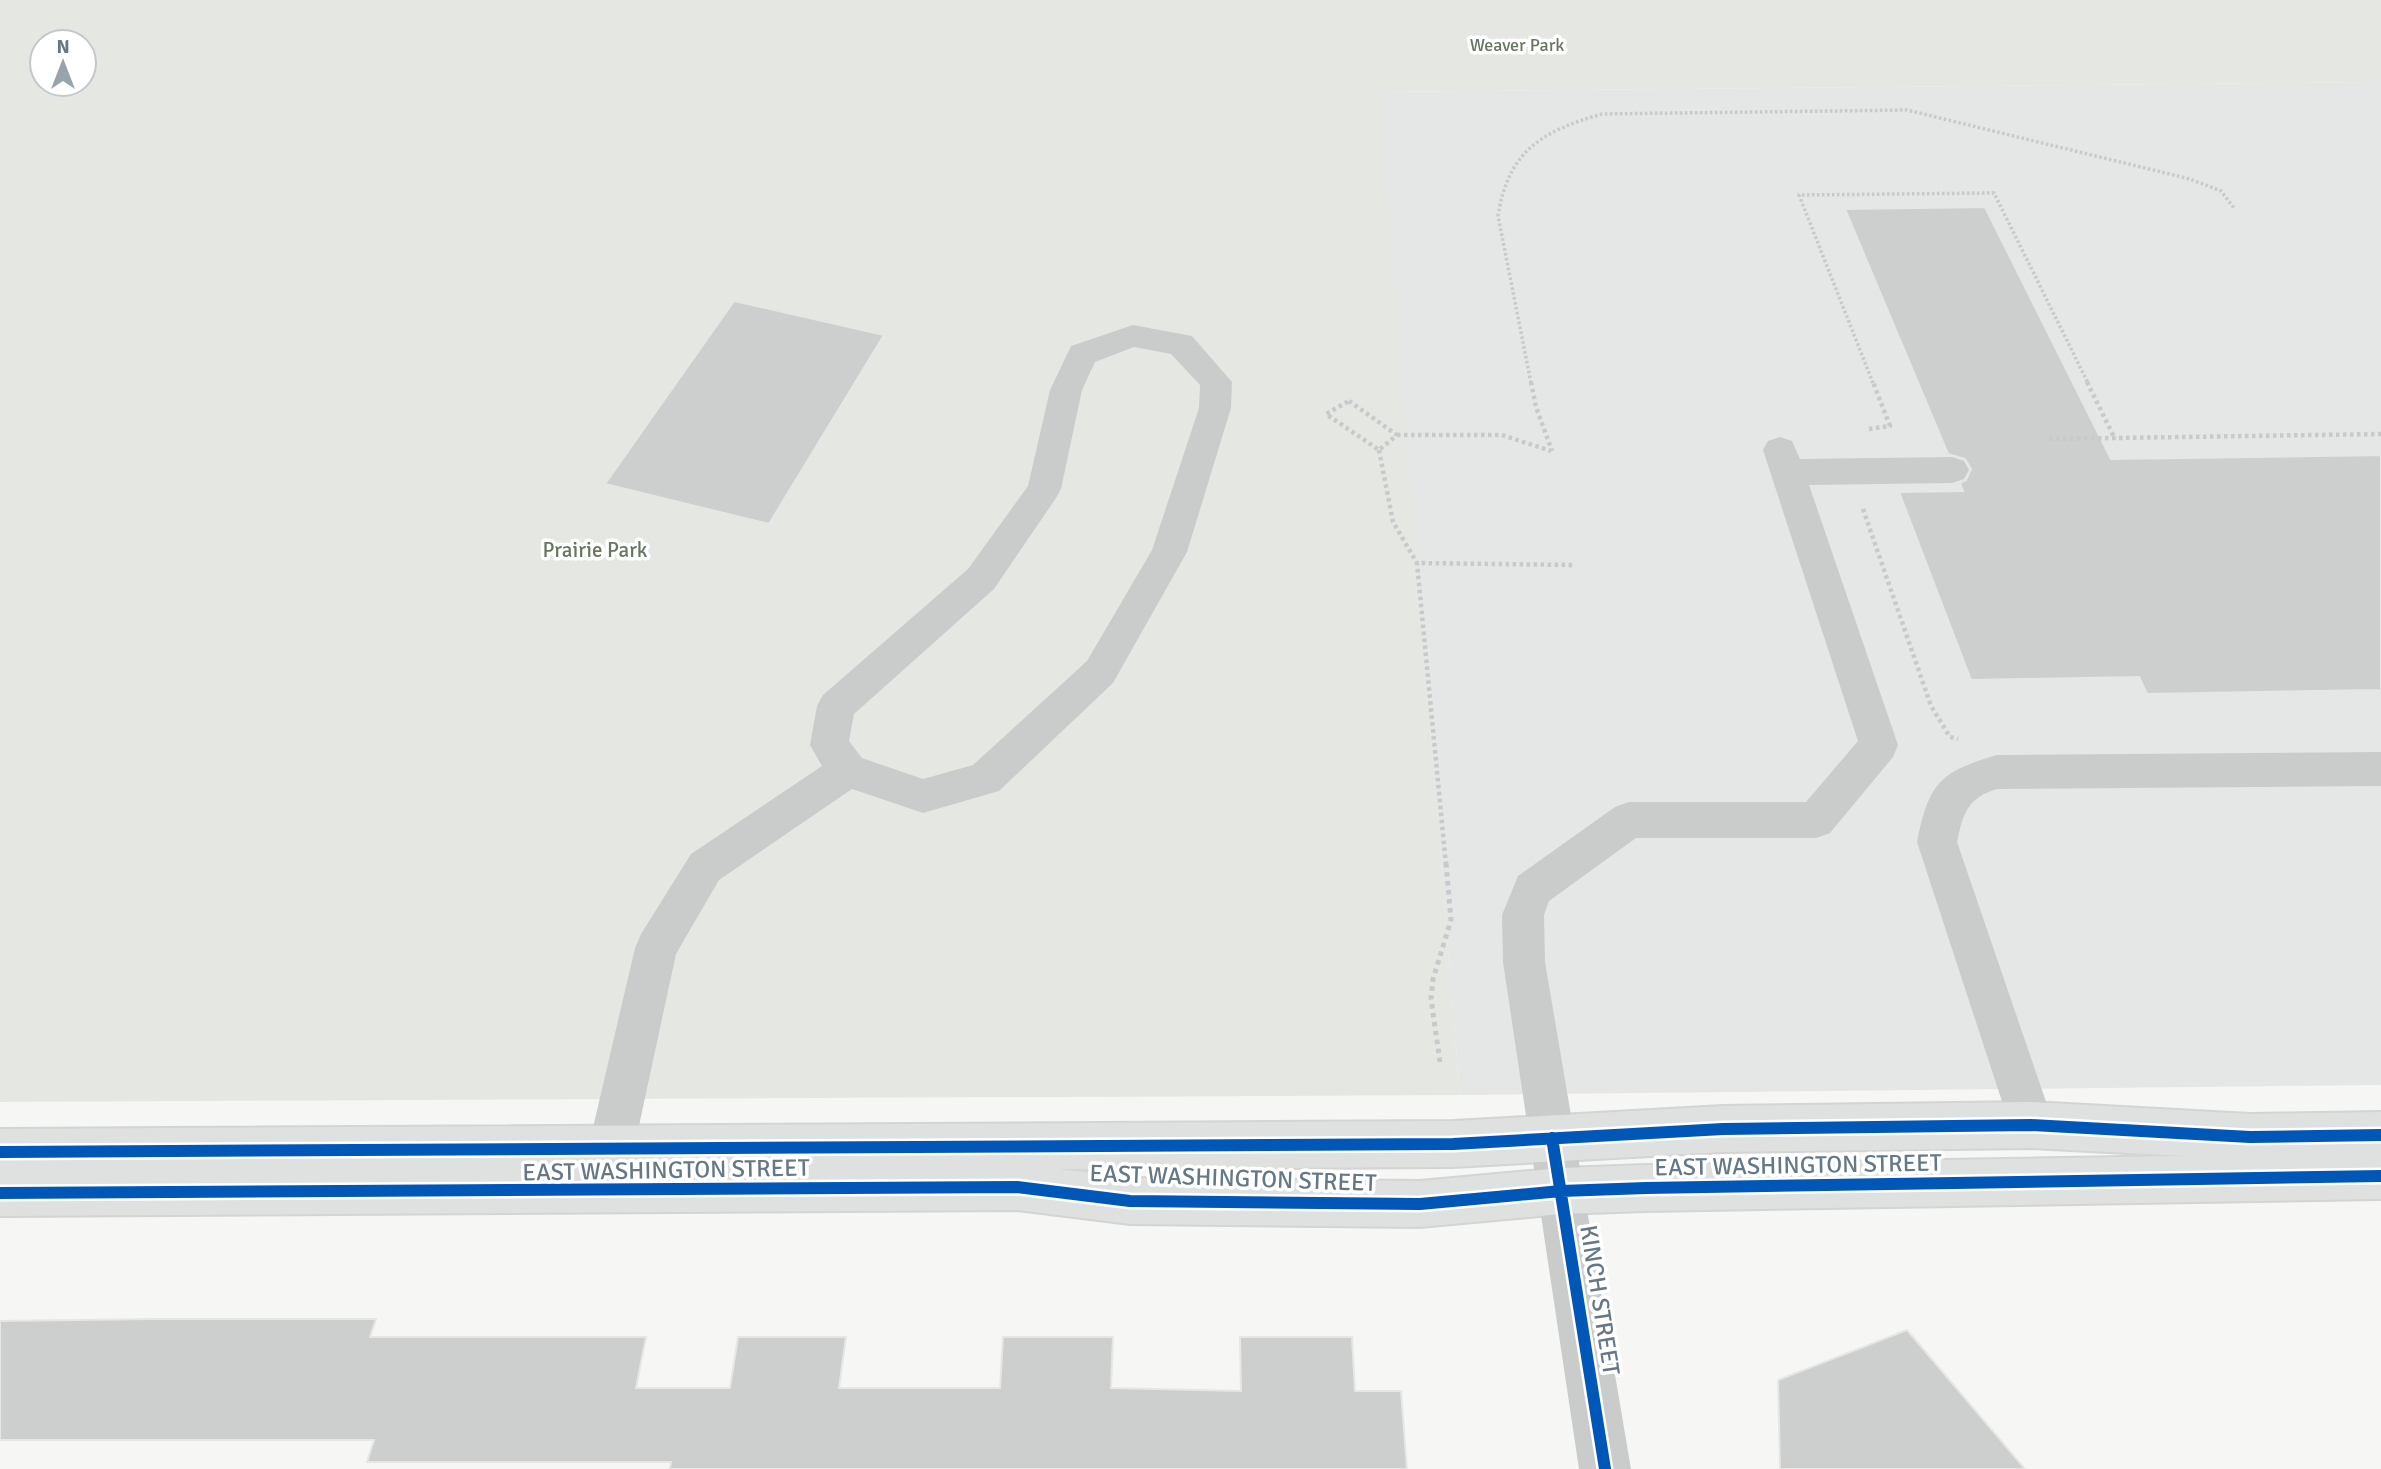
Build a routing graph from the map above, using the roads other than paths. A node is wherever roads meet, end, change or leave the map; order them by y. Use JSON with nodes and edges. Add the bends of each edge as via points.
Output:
{"nodes":[{"id":1,"x":1952,"y":470,"type":"dead end"},
{"id":2,"x":2381,"y":769,"type":"edge"},
{"id":3,"x":848,"y":770,"type":"junction"},
{"id":4,"x":2031,"y":1125,"type":"junction"},
{"id":5,"x":2381,"y":1135,"type":"edge"},
{"id":6,"x":1552,"y":1138,"type":"junction"},
{"id":7,"x":611,"y":1149,"type":"junction"},
{"id":8,"x":0,"y":1152,"type":"edge"},
{"id":9,"x":2381,"y":1176,"type":"edge"},
{"id":10,"x":1561,"y":1191,"type":"junction"},
{"id":11,"x":0,"y":1193,"type":"edge"},
{"id":12,"x":1605,"y":1469,"type":"edge"}],
"edges":[{"from":1,"to":6,"type":"street","name":"KINCH STREET","via":[[1883,471],[1784,461],[1879,745],[1816,820],[1629,820],[1533,889],[1523,915],[1524,962]]},
{"from":2,"to":4,"type":"street","via":[[1997,772],[1966,780],[1944,803],[1937,842]]},
{"from":3,"to":3,"type":"street","via":[[923,796],[985,779],[1100,672],[1169,552],[1215,408],[1216,382],[1181,344],[1133,336],[1082,354],[1066,390],[1044,489],[981,579],[836,706],[829,745]]},
{"from":3,"to":7,"type":"street","via":[[705,867],[656,948]]},
{"from":4,"to":5,"type":"main road","name":"EAST WASHINGTON STREET","via":[[2250,1137]]},
{"from":4,"to":6,"type":"main road","name":"EAST WASHINGTON STREET","via":[[1723,1129]]},
{"from":6,"to":7,"type":"main road","name":"EAST WASHINGTON STREET","via":[[1439,1144]]},
{"from":6,"to":10,"type":"street","name":"KINCH STREET"},
{"from":7,"to":8,"type":"main road","name":"EAST WASHINGTON STREET"},
{"from":9,"to":10,"type":"main road","name":"EAST WASHINGTON STREET"},
{"from":10,"to":11,"type":"main road","name":"EAST WASHINGTON STREET","via":[[1420,1203],[1130,1201],[1017,1187]]},
{"from":10,"to":12,"type":"street","name":"KINCH STREET"}]}
